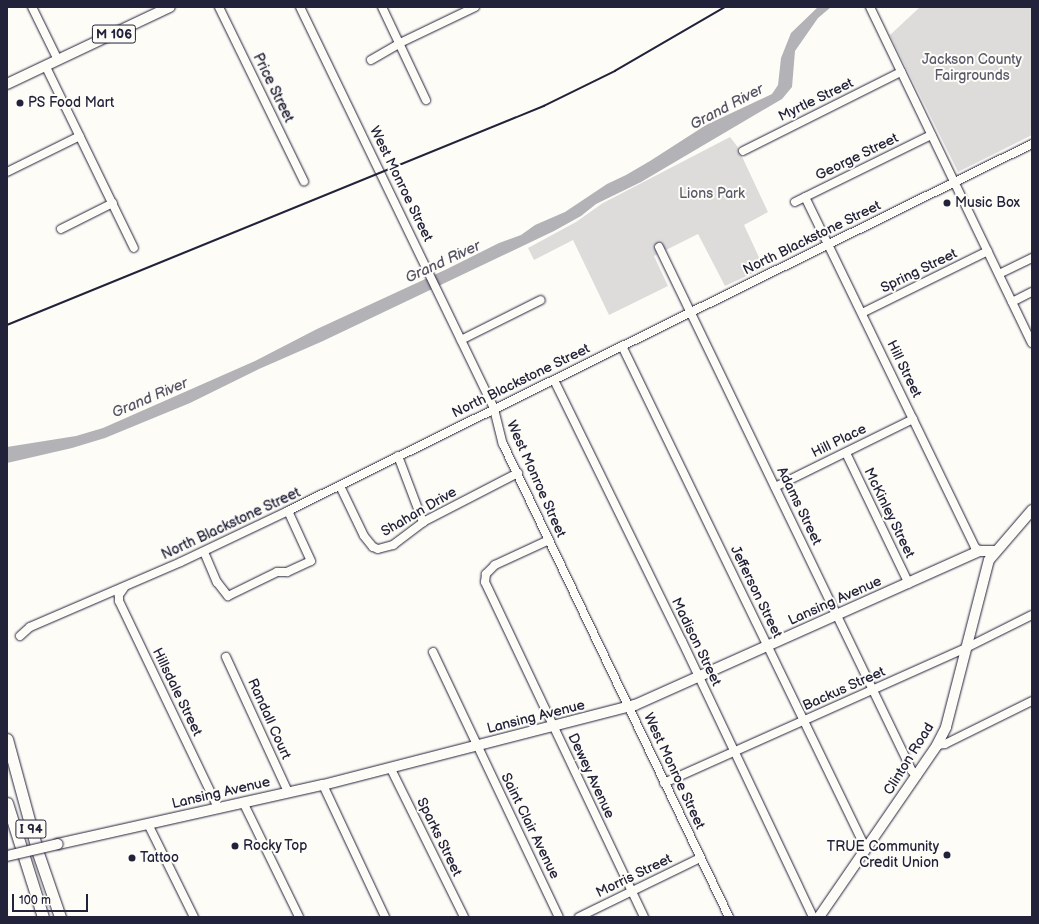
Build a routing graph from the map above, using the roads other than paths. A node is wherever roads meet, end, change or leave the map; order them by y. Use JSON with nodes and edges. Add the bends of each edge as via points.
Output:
{"nodes":[{"id":1,"x":32,"y":7,"type":"edge"},
{"id":2,"x":170,"y":7,"type":"edge"},
{"id":3,"x":218,"y":7,"type":"edge"},
{"id":4,"x":300,"y":7,"type":"edge"},
{"id":5,"x":382,"y":7,"type":"edge"},
{"id":6,"x":475,"y":7,"type":"edge"},
{"id":7,"x":870,"y":7,"type":"edge"},
{"id":8,"x":159,"y":10,"type":"edge"},
{"id":9,"x":400,"y":43,"type":"junction"},
{"id":10,"x":58,"y":60,"type":"junction"},
{"id":11,"x":370,"y":60,"type":"dead end"},
{"id":12,"x":46,"y":66,"type":"junction"},
{"id":13,"x":901,"y":72,"type":"junction"},
{"id":14,"x":7,"y":84,"type":"edge"},
{"id":15,"x":426,"y":100,"type":"dead end"},
{"id":16,"x":931,"y":135,"type":"junction"},
{"id":17,"x":80,"y":136,"type":"junction"},
{"id":18,"x":1032,"y":144,"type":"edge"},
{"id":19,"x":743,"y":151,"type":"dead end"},
{"id":20,"x":7,"y":172,"type":"edge"},
{"id":21,"x":304,"y":181,"type":"dead end"},
{"id":22,"x":954,"y":183,"type":"junction"},
{"id":23,"x":805,"y":197,"type":"junction"},
{"id":24,"x":795,"y":202,"type":"dead end"},
{"id":25,"x":113,"y":203,"type":"junction"},
{"id":26,"x":61,"y":229,"type":"dead end"},
{"id":27,"x":828,"y":245,"type":"junction"},
{"id":28,"x":659,"y":246,"type":"dead end"},
{"id":29,"x":134,"y":248,"type":"dead end"},
{"id":30,"x":988,"y":251,"type":"junction"},
{"id":31,"x":1032,"y":258,"type":"edge"},
{"id":32,"x":999,"y":274,"type":"junction"},
{"id":33,"x":1032,"y":292,"type":"edge"},
{"id":34,"x":541,"y":300,"type":"dead end"},
{"id":35,"x":1012,"y":302,"type":"junction"},
{"id":36,"x":691,"y":313,"type":"junction"},
{"id":37,"x":862,"y":313,"type":"junction"},
{"id":38,"x":461,"y":340,"type":"junction"},
{"id":39,"x":1032,"y":343,"type":"edge"},
{"id":40,"x":622,"y":346,"type":"junction"},
{"id":41,"x":554,"y":380,"type":"junction"},
{"id":42,"x":494,"y":409,"type":"junction"},
{"id":43,"x":913,"y":419,"type":"junction"},
{"id":44,"x":846,"y":453,"type":"junction"},
{"id":45,"x":398,"y":456,"type":"junction"},
{"id":46,"x":518,"y":473,"type":"junction"},
{"id":47,"x":340,"y":486,"type":"junction"},
{"id":48,"x":775,"y":487,"type":"junction"},
{"id":49,"x":1032,"y":510,"type":"edge"},
{"id":50,"x":288,"y":511,"type":"junction"},
{"id":51,"x":423,"y":522,"type":"junction"},
{"id":52,"x":549,"y":540,"type":"junction"},
{"id":53,"x":980,"y":551,"type":"junction"},
{"id":54,"x":996,"y":551,"type":"junction"},
{"id":55,"x":204,"y":552,"type":"junction"},
{"id":56,"x":909,"y":584,"type":"junction"},
{"id":57,"x":124,"y":588,"type":"junction"},
{"id":58,"x":838,"y":616,"type":"junction"},
{"id":59,"x":1032,"y":616,"type":"edge"},
{"id":60,"x":20,"y":636,"type":"dead end"},
{"id":61,"x":768,"y":646,"type":"junction"},
{"id":62,"x":966,"y":648,"type":"junction"},
{"id":63,"x":433,"y":652,"type":"dead end"},
{"id":64,"x":226,"y":657,"type":"dead end"},
{"id":65,"x":698,"y":677,"type":"junction"},
{"id":66,"x":874,"y":690,"type":"junction"},
{"id":67,"x":1032,"y":701,"type":"edge"},
{"id":68,"x":628,"y":707,"type":"junction"},
{"id":69,"x":804,"y":721,"type":"junction"},
{"id":70,"x":554,"y":728,"type":"junction"},
{"id":71,"x":7,"y":739,"type":"edge"},
{"id":72,"x":937,"y":745,"type":"junction"},
{"id":73,"x":477,"y":746,"type":"junction"},
{"id":74,"x":734,"y":752,"type":"junction"},
{"id":75,"x":391,"y":769,"type":"junction"},
{"id":76,"x":917,"y":776,"type":"junction"},
{"id":77,"x":664,"y":783,"type":"junction"},
{"id":78,"x":323,"y":785,"type":"junction"},
{"id":79,"x":288,"y":792,"type":"junction"},
{"id":80,"x":243,"y":802,"type":"junction"},
{"id":81,"x":7,"y":803,"type":"edge"},
{"id":82,"x":218,"y":808,"type":"junction"},
{"id":83,"x":148,"y":824,"type":"junction"},
{"id":84,"x":866,"y":849,"type":"junction"},
{"id":85,"x":7,"y":856,"type":"edge"},
{"id":86,"x":700,"y":858,"type":"junction"},
{"id":87,"x":632,"y":892,"type":"junction"},
{"id":88,"x":43,"y":917,"type":"edge"},
{"id":89,"x":60,"y":917,"type":"edge"},
{"id":90,"x":194,"y":917,"type":"edge"},
{"id":91,"x":298,"y":917,"type":"edge"},
{"id":92,"x":385,"y":917,"type":"edge"},
{"id":93,"x":464,"y":917,"type":"edge"},
{"id":94,"x":559,"y":917,"type":"edge"},
{"id":95,"x":579,"y":917,"type":"edge"},
{"id":96,"x":644,"y":917,"type":"edge"},
{"id":97,"x":729,"y":917,"type":"edge"},
{"id":98,"x":813,"y":917,"type":"edge"},
{"id":99,"x":819,"y":917,"type":"edge"}],
"edges":[{"from":1,"to":10,"type":"street"},
{"from":2,"to":8,"type":"main road","number":"M 106"},
{"from":3,"to":21,"type":"street","name":"Price Street"},
{"from":4,"to":38,"type":"street","name":"West Monroe Street"},
{"from":5,"to":9,"type":"street"},
{"from":6,"to":9,"type":"street"},
{"from":7,"to":13,"type":"street"},
{"from":8,"to":10,"type":"main road","number":"M 106"},
{"from":9,"to":11,"type":"street"},
{"from":9,"to":15,"type":"street"},
{"from":10,"to":12,"type":"main road","number":"M 106"},
{"from":12,"to":14,"type":"main road","number":"M 106"},
{"from":12,"to":17,"type":"street"},
{"from":13,"to":16,"type":"street"},
{"from":13,"to":19,"type":"street","name":"Myrtle Street"},
{"from":16,"to":22,"type":"street"},
{"from":16,"to":23,"type":"street","name":"George Street"},
{"from":17,"to":20,"type":"street"},
{"from":17,"to":25,"type":"street"},
{"from":18,"to":22,"type":"street","name":"North Blackstone Street"},
{"from":22,"to":27,"type":"street","name":"North Blackstone Street"},
{"from":22,"to":30,"type":"street"},
{"from":23,"to":24,"type":"street","name":"George Street"},
{"from":23,"to":27,"type":"street","name":"Hill Street"},
{"from":25,"to":26,"type":"street"},
{"from":25,"to":29,"type":"street"},
{"from":27,"to":36,"type":"street","name":"North Blackstone Street"},
{"from":27,"to":37,"type":"street","name":"Hill Street"},
{"from":28,"to":36,"type":"street","name":"Adams Street"},
{"from":30,"to":32,"type":"street"},
{"from":30,"to":37,"type":"street","name":"Spring Street"},
{"from":31,"to":32,"type":"street"},
{"from":32,"to":35,"type":"street"},
{"from":33,"to":35,"type":"street"},
{"from":34,"to":38,"type":"street"},
{"from":35,"to":39,"type":"street"},
{"from":36,"to":40,"type":"street","name":"North Blackstone Street"},
{"from":36,"to":48,"type":"street","name":"Adams Street"},
{"from":37,"to":43,"type":"street","name":"Hill Street"},
{"from":38,"to":42,"type":"street","name":"West Monroe Street"},
{"from":40,"to":41,"type":"street","name":"North Blackstone Street"},
{"from":40,"to":61,"type":"street","name":"Jefferson Street"},
{"from":41,"to":42,"type":"street","name":"North Blackstone Street"},
{"from":41,"to":65,"type":"street","name":"Madison Street"},
{"from":42,"to":45,"type":"street","name":"North Blackstone Street"},
{"from":42,"to":46,"type":"street","name":"West Monroe Street","via":[[503,444]]},
{"from":43,"to":44,"type":"street","name":"Hill Place"},
{"from":43,"to":53,"type":"street","name":"Hill Street","via":[[975,547]]},
{"from":44,"to":48,"type":"street","name":"Hill Place"},
{"from":44,"to":56,"type":"street","name":"McKinley Street"},
{"from":45,"to":47,"type":"street","name":"North Blackstone Street"},
{"from":45,"to":51,"type":"street"},
{"from":46,"to":51,"type":"street","name":"Shahan Drive"},
{"from":46,"to":52,"type":"street","name":"West Monroe Street"},
{"from":47,"to":50,"type":"street","name":"North Blackstone Street"},
{"from":47,"to":51,"type":"street","name":"Shahan Drive","via":[[364,536],[373,547],[388,547]]},
{"from":48,"to":58,"type":"street","name":"Adams Street"},
{"from":49,"to":54,"type":"main road"},
{"from":50,"to":55,"type":"street","name":"North Blackstone Street"},
{"from":50,"to":55,"type":"street","via":[[311,561],[288,572],[277,572],[228,596],[217,582]]},
{"from":52,"to":68,"type":"street","name":"West Monroe Street"},
{"from":52,"to":70,"type":"street","name":"Dewey Avenue","via":[[495,565],[486,574],[485,582]]},
{"from":53,"to":54,"type":"main road","name":"Lansing Avenue"},
{"from":53,"to":56,"type":"main road","name":"Lansing Avenue"},
{"from":54,"to":62,"type":"main road","name":"Clinton Road","via":[[987,567]]},
{"from":55,"to":57,"type":"street","name":"North Blackstone Street"},
{"from":56,"to":58,"type":"main road","name":"Lansing Avenue"},
{"from":57,"to":60,"type":"street","name":"North Blackstone Street","via":[[30,627]]},
{"from":57,"to":82,"type":"street","name":"Hillsdale Street","via":[[119,595],[119,601]]},
{"from":58,"to":61,"type":"main road","name":"Lansing Avenue"},
{"from":58,"to":66,"type":"street","name":"Adams Street"},
{"from":59,"to":62,"type":"street","name":"Backus Street"},
{"from":61,"to":65,"type":"main road","name":"Lansing Avenue"},
{"from":61,"to":69,"type":"street","name":"Jefferson Street"},
{"from":62,"to":66,"type":"street","name":"Backus Street"},
{"from":62,"to":72,"type":"main road","name":"Clinton Road","via":[[946,727]]},
{"from":63,"to":73,"type":"street","name":"Saint Clair Avenue"},
{"from":64,"to":79,"type":"street","name":"Randall Court"},
{"from":65,"to":68,"type":"main road","name":"Lansing Avenue"},
{"from":65,"to":74,"type":"street","name":"Madison Street"},
{"from":66,"to":69,"type":"street","name":"Backus Street"},
{"from":66,"to":76,"type":"street","name":"Adams Street","via":[[912,771]]},
{"from":67,"to":72,"type":"street","via":[[945,744]]},
{"from":68,"to":70,"type":"main road","name":"Lansing Avenue"},
{"from":68,"to":77,"type":"street","name":"West Monroe Street"},
{"from":69,"to":74,"type":"street","name":"Backus Street"},
{"from":69,"to":84,"type":"street","name":"Jefferson Street"},
{"from":70,"to":73,"type":"main road","name":"Lansing Avenue"},
{"from":70,"to":87,"type":"street","name":"Dewey Avenue"},
{"from":71,"to":89,"type":"highway","number":"I 94","via":[[38,853]]},
{"from":72,"to":76,"type":"main road","name":"Clinton Road"},
{"from":73,"to":75,"type":"main road","name":"Lansing Avenue"},
{"from":73,"to":94,"type":"street","name":"Saint Clair Avenue"},
{"from":74,"to":77,"type":"street","name":"Backus Street"},
{"from":74,"to":98,"type":"street","name":"Madison Street"},
{"from":75,"to":78,"type":"main road","name":"Lansing Avenue"},
{"from":75,"to":93,"type":"street","name":"Sparks Street"},
{"from":76,"to":84,"type":"main road","name":"Clinton Road"},
{"from":77,"to":86,"type":"street","name":"West Monroe Street"},
{"from":78,"to":79,"type":"main road","name":"Lansing Avenue"},
{"from":78,"to":92,"type":"street"},
{"from":79,"to":80,"type":"main road","name":"Lansing Avenue"},
{"from":80,"to":82,"type":"main road","name":"Lansing Avenue"},
{"from":80,"to":91,"type":"street"},
{"from":81,"to":88,"type":"highway","number":"I 94"},
{"from":82,"to":83,"type":"main road","name":"Lansing Avenue"},
{"from":83,"to":85,"type":"main road","name":"Lansing Avenue","bridge":true},
{"from":83,"to":90,"type":"street"},
{"from":84,"to":99,"type":"main road","name":"Clinton Road"},
{"from":86,"to":87,"type":"street","name":"Morris Street"},
{"from":86,"to":97,"type":"street","name":"West Monroe Street"},
{"from":87,"to":95,"type":"street","name":"Morris Street"},
{"from":87,"to":96,"type":"street","name":"Dewey Avenue"}]}
